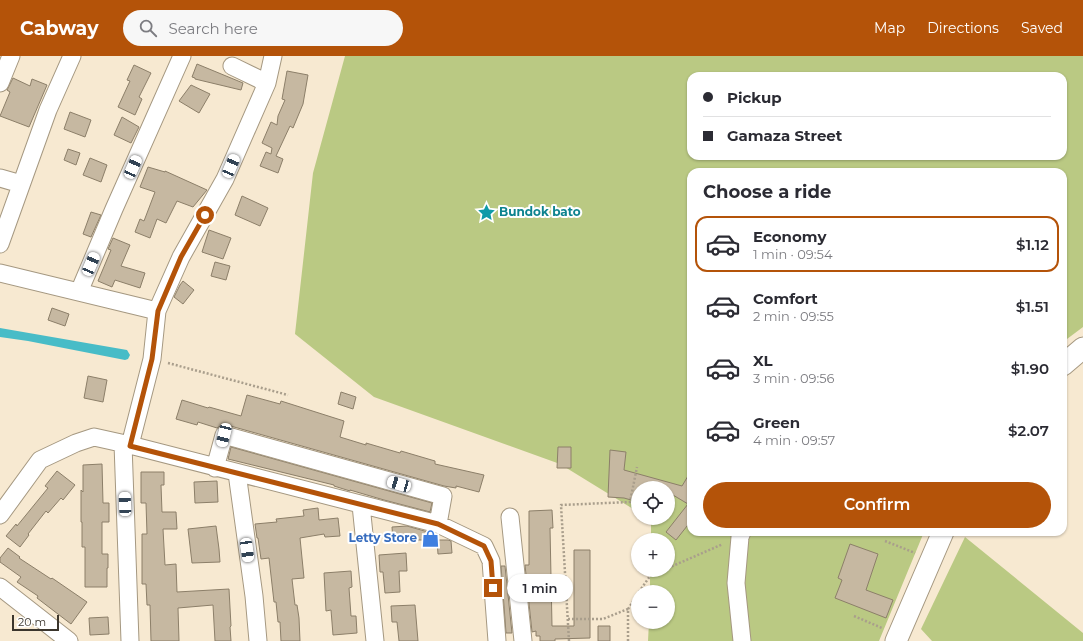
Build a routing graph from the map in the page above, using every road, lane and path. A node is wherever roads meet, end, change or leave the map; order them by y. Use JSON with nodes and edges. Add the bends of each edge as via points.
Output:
{"nodes":[{"id":1,"x":11,"y":56,"type":"edge"},
{"id":2,"x":72,"y":56,"type":"edge"},
{"id":3,"x":182,"y":56,"type":"edge"},
{"id":4,"x":273,"y":56,"type":"edge"},
{"id":5,"x":232,"y":66,"type":"dead end"},
{"id":6,"x":267,"y":82,"type":"junction"},
{"id":7,"x":0,"y":83,"type":"edge"},
{"id":8,"x":0,"y":178,"type":"edge"},
{"id":9,"x":21,"y":184,"type":"junction"},
{"id":10,"x":0,"y":244,"type":"edge"},
{"id":11,"x":0,"y":273,"type":"edge"},
{"id":12,"x":79,"y":292,"type":"junction"},
{"id":13,"x":158,"y":311,"type":"junction"},
{"id":14,"x":1083,"y":348,"type":"edge"},
{"id":15,"x":152,"y":359,"type":"junction"},
{"id":16,"x":1067,"y":362,"type":"edge"},
{"id":17,"x":288,"y":395,"type":"dead end"},
{"id":18,"x":126,"y":445,"type":"junction"},
{"id":19,"x":637,"y":467,"type":"dead end"},
{"id":20,"x":215,"y":468,"type":"junction"},
{"id":21,"x":237,"y":473,"type":"junction"},
{"id":22,"x":361,"y":505,"type":"junction"},
{"id":23,"x":0,"y":515,"type":"edge"},
{"id":24,"x":510,"y":517,"type":"dead end"},
{"id":25,"x":438,"y":524,"type":"junction"},
{"id":26,"x":737,"y":536,"type":"edge"},
{"id":27,"x":741,"y":536,"type":"edge"},
{"id":28,"x":941,"y":536,"type":"edge"},
{"id":29,"x":885,"y":541,"type":"dead end"},
{"id":30,"x":514,"y":555,"type":"junction"},
{"id":31,"x":490,"y":558,"type":"junction"},
{"id":32,"x":932,"y":560,"type":"junction"},
{"id":33,"x":675,"y":565,"type":"edge"},
{"id":34,"x":0,"y":587,"type":"edge"},
{"id":35,"x":631,"y":605,"type":"edge"},
{"id":36,"x":628,"y":609,"type":"junction"},
{"id":37,"x":854,"y":616,"type":"dead end"},
{"id":38,"x":568,"y":619,"type":"junction"},
{"id":39,"x":897,"y":638,"type":"edge"},
{"id":40,"x":69,"y":641,"type":"edge"},
{"id":41,"x":130,"y":641,"type":"edge"},
{"id":42,"x":258,"y":641,"type":"edge"},
{"id":43,"x":375,"y":641,"type":"edge"},
{"id":44,"x":497,"y":641,"type":"edge"},
{"id":45,"x":522,"y":641,"type":"edge"},
{"id":46,"x":569,"y":641,"type":"edge"},
{"id":47,"x":628,"y":641,"type":"edge"},
{"id":48,"x":742,"y":641,"type":"edge"}],
"edges":[{"from":1,"to":7,"type":"street"},
{"from":2,"to":9,"type":"street","via":[[48,110]]},
{"from":3,"to":12,"type":"street"},
{"from":4,"to":6,"type":"street"},
{"from":5,"to":6,"type":"street"},
{"from":6,"to":13,"type":"street","via":[[225,179],[181,257]]},
{"from":8,"to":9,"type":"street"},
{"from":9,"to":10,"type":"street"},
{"from":11,"to":12,"type":"street"},
{"from":12,"to":13,"type":"street"},
{"from":13,"to":15,"type":"street"},
{"from":14,"to":16,"type":"main road"},
{"from":15,"to":17,"type":"path"},
{"from":15,"to":18,"type":"street"},
{"from":18,"to":20,"type":"street"},
{"from":18,"to":23,"type":"street","via":[[94,437],[40,460]]},
{"from":18,"to":41,"type":"street"},
{"from":19,"to":38,"type":"path","via":[[630,502],[561,505]]},
{"from":20,"to":21,"type":"street"},
{"from":20,"to":25,"type":"street","via":[[224,435],[443,496]]},
{"from":21,"to":22,"type":"street"},
{"from":21,"to":42,"type":"street"},
{"from":22,"to":25,"type":"street"},
{"from":22,"to":43,"type":"street"},
{"from":24,"to":30,"type":"street"},
{"from":25,"to":31,"type":"street","via":[[484,546]]},
{"from":26,"to":33,"type":"path"},
{"from":27,"to":48,"type":"street","via":[[736,583]]},
{"from":28,"to":32,"type":"main road"},
{"from":29,"to":32,"type":"path"},
{"from":30,"to":31,"type":"street"},
{"from":30,"to":45,"type":"street"},
{"from":31,"to":44,"type":"street"},
{"from":32,"to":39,"type":"main road"},
{"from":34,"to":40,"type":"street"},
{"from":35,"to":36,"type":"path"},
{"from":36,"to":38,"type":"path","via":[[603,619]]},
{"from":36,"to":47,"type":"path"},
{"from":37,"to":39,"type":"path"},
{"from":38,"to":46,"type":"path"}]}
